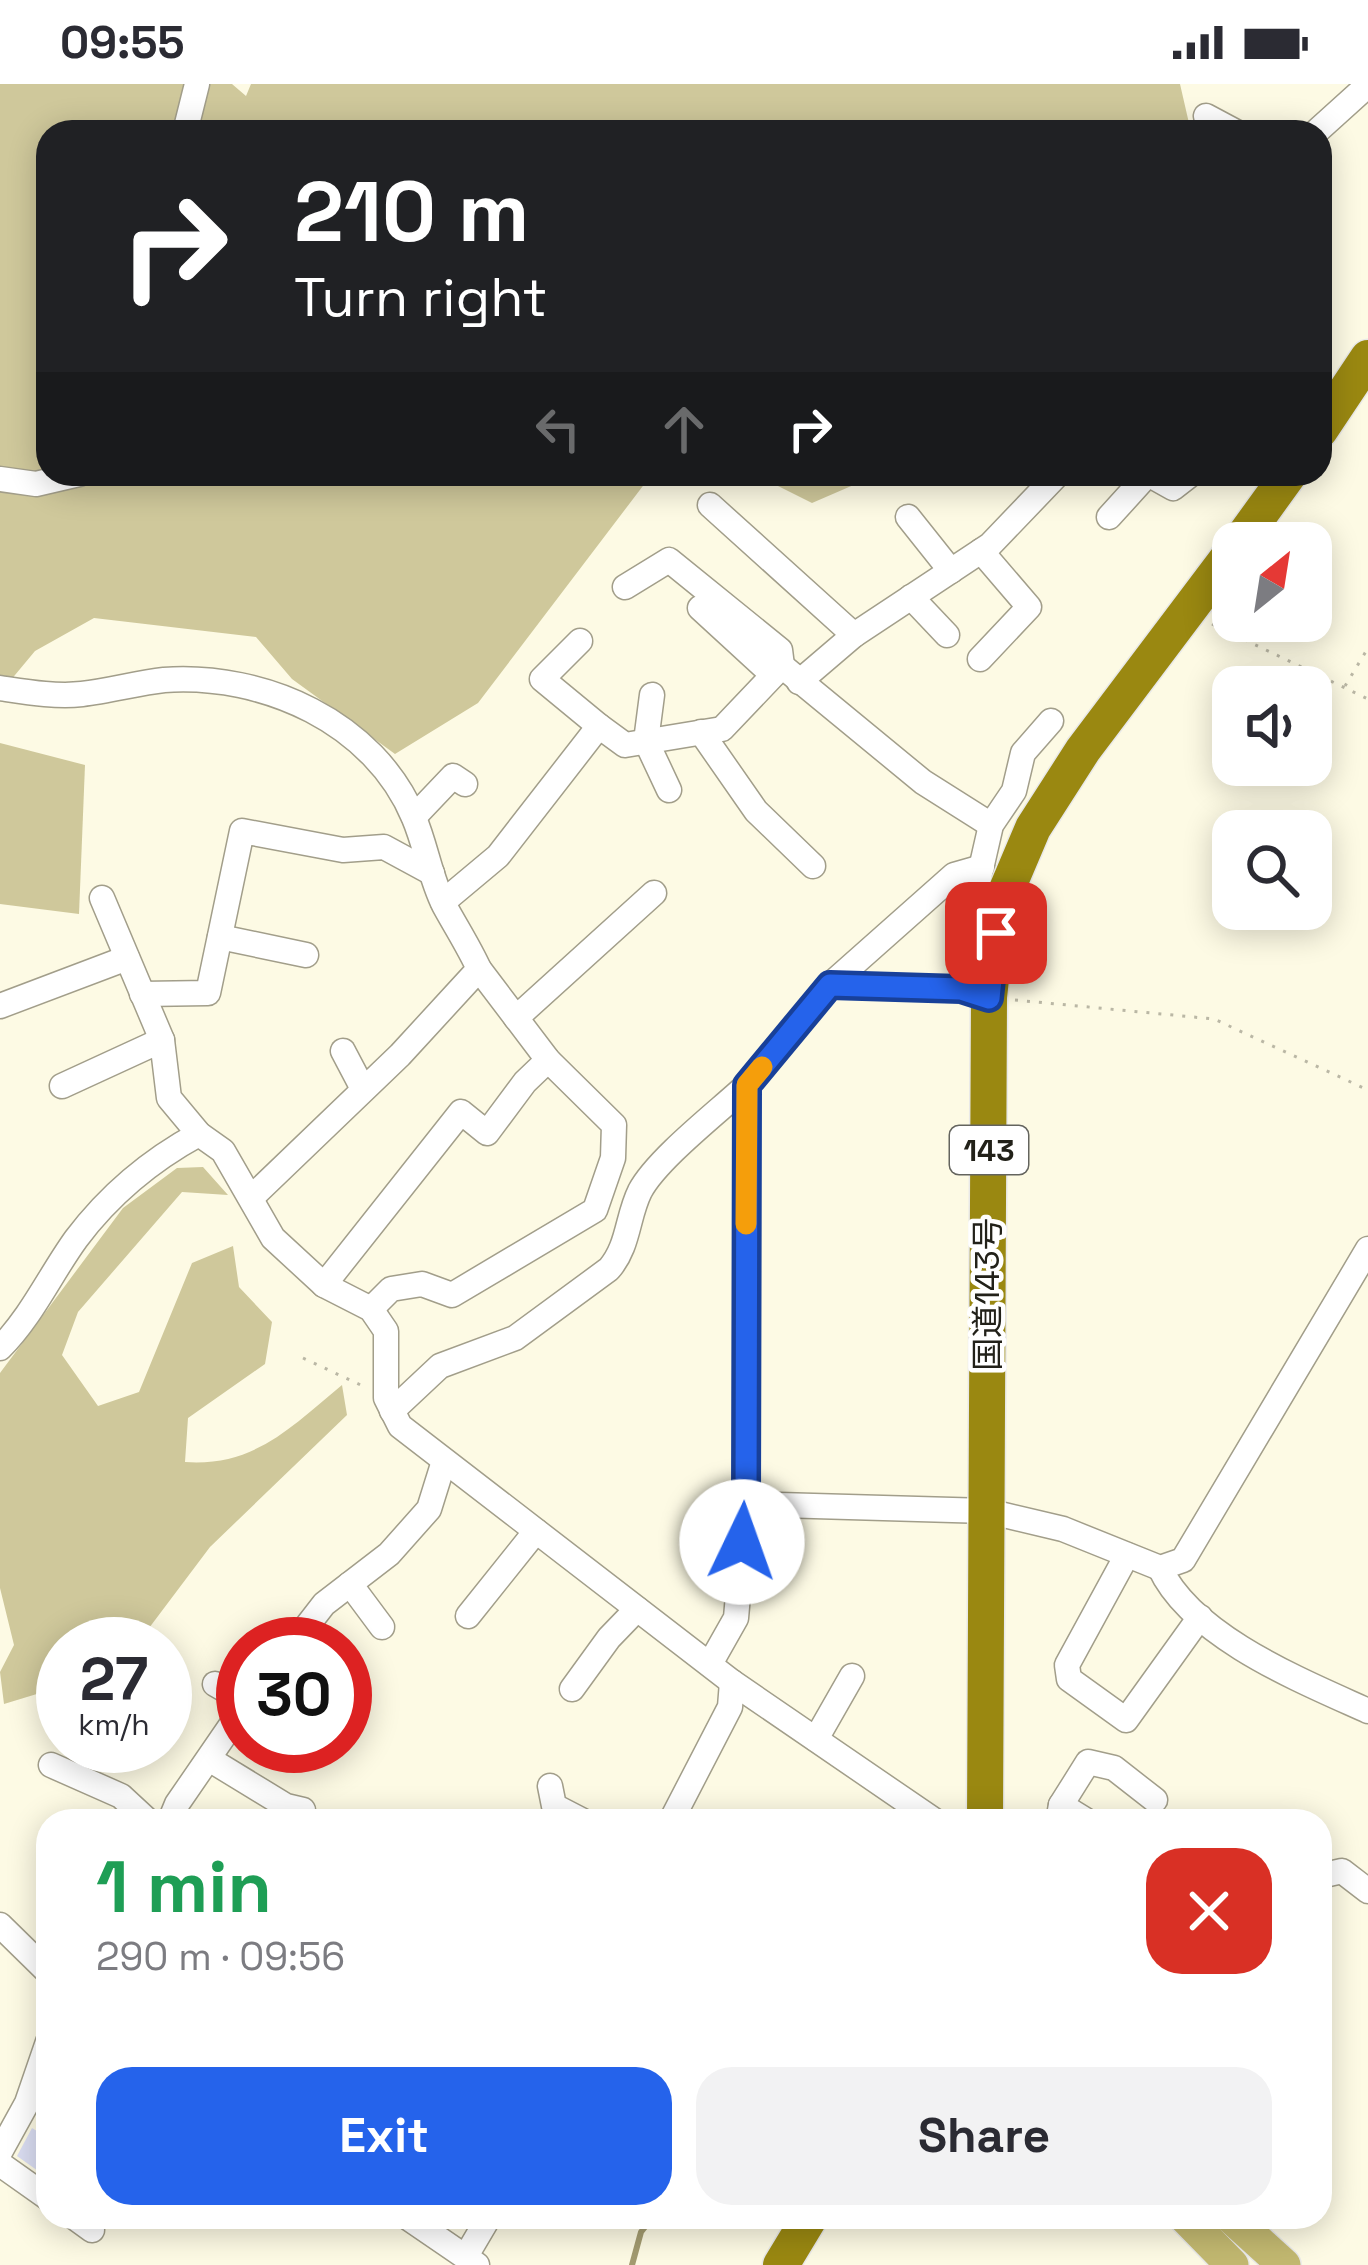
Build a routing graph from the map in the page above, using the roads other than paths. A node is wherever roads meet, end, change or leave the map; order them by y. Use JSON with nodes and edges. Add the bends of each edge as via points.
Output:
{"nodes":[{"id":1,"x":197,"y":84,"type":"edge"},
{"id":2,"x":1368,"y":85,"type":"edge"},
{"id":3,"x":1205,"y":116,"type":"dead end"},
{"id":4,"x":188,"y":120,"type":"edge"},
{"id":5,"x":1213,"y":120,"type":"edge"},
{"id":6,"x":1329,"y":120,"type":"edge"},
{"id":7,"x":1368,"y":358,"type":"edge"},
{"id":8,"x":1332,"y":405,"type":"edge"},
{"id":9,"x":0,"y":479,"type":"edge"},
{"id":10,"x":36,"y":484,"type":"edge"},
{"id":11,"x":1046,"y":486,"type":"edge"},
{"id":12,"x":1137,"y":486,"type":"edge"},
{"id":13,"x":1279,"y":486,"type":"edge"},
{"id":14,"x":710,"y":505,"type":"dead end"},
{"id":15,"x":908,"y":517,"type":"dead end"},
{"id":16,"x":1109,"y":517,"type":"dead end"},
{"id":17,"x":1254,"y":522,"type":"edge"},
{"id":18,"x":981,"y":551,"type":"junction"},
{"id":19,"x":951,"y":571,"type":"junction"},
{"id":20,"x":1212,"y":581,"type":"edge"},
{"id":21,"x":625,"y":587,"type":"dead end"},
{"id":22,"x":910,"y":597,"type":"junction"},
{"id":23,"x":700,"y":608,"type":"dead end"},
{"id":24,"x":854,"y":635,"type":"junction"},
{"id":25,"x":947,"y":635,"type":"dead end"},
{"id":26,"x":580,"y":641,"type":"dead end"},
{"id":27,"x":980,"y":659,"type":"dead end"},
{"id":28,"x":784,"y":674,"type":"junction"},
{"id":29,"x":0,"y":688,"type":"edge"},
{"id":30,"x":652,"y":694,"type":"dead end"},
{"id":31,"x":1051,"y":721,"type":"dead end"},
{"id":32,"x":599,"y":726,"type":"junction"},
{"id":33,"x":701,"y":732,"type":"junction"},
{"id":34,"x":646,"y":741,"type":"junction"},
{"id":35,"x":465,"y":784,"type":"dead end"},
{"id":36,"x":669,"y":790,"type":"dead end"},
{"id":37,"x":414,"y":817,"type":"junction"},
{"id":38,"x":992,"y":825,"type":"junction"},
{"id":39,"x":813,"y":866,"type":"dead end"},
{"id":40,"x":982,"y":867,"type":"junction"},
{"id":41,"x":432,"y":873,"type":"junction"},
{"id":42,"x":655,"y":892,"type":"dead end"},
{"id":43,"x":102,"y":898,"type":"dead end"},
{"id":44,"x":443,"y":902,"type":"junction"},
{"id":45,"x":220,"y":937,"type":"junction"},
{"id":46,"x":306,"y":955,"type":"dead end"},
{"id":47,"x":127,"y":958,"type":"junction"},
{"id":48,"x":479,"y":969,"type":"junction"},
{"id":49,"x":830,"y":985,"type":"junction"},
{"id":50,"x":975,"y":993,"type":"junction"},
{"id":51,"x":142,"y":994,"type":"junction"},
{"id":52,"x":0,"y":1006,"type":"edge"},
{"id":53,"x":516,"y":1018,"type":"junction"},
{"id":54,"x":162,"y":1040,"type":"junction"},
{"id":55,"x":343,"y":1051,"type":"dead end"},
{"id":56,"x":548,"y":1060,"type":"junction"},
{"id":57,"x":747,"y":1085,"type":"junction"},
{"id":58,"x":62,"y":1086,"type":"dead end"},
{"id":59,"x":363,"y":1089,"type":"junction"},
{"id":60,"x":199,"y":1134,"type":"junction"},
{"id":61,"x":251,"y":1197,"type":"junction"},
{"id":62,"x":595,"y":1210,"type":"junction"},
{"id":63,"x":628,"y":1230,"type":"junction"},
{"id":64,"x":1368,"y":1249,"type":"edge"},
{"id":65,"x":324,"y":1285,"type":"junction"},
{"id":66,"x":371,"y":1309,"type":"junction"},
{"id":67,"x":0,"y":1348,"type":"edge"},
{"id":68,"x":389,"y":1404,"type":"junction"},
{"id":69,"x":444,"y":1461,"type":"junction"},
{"id":70,"x":746,"y":1504,"type":"junction"},
{"id":71,"x":987,"y":1511,"type":"junction"},
{"id":72,"x":536,"y":1532,"type":"junction"},
{"id":73,"x":1127,"y":1555,"type":"junction"},
{"id":74,"x":1160,"y":1568,"type":"junction"},
{"id":75,"x":350,"y":1584,"type":"junction"},
{"id":76,"x":638,"y":1609,"type":"junction"},
{"id":77,"x":469,"y":1616,"type":"dead end"},
{"id":78,"x":314,"y":1617,"type":"edge"},
{"id":79,"x":1200,"y":1617,"type":"junction"},
{"id":80,"x":382,"y":1627,"type":"dead end"},
{"id":81,"x":710,"y":1664,"type":"junction"},
{"id":82,"x":852,"y":1676,"type":"dead end"},
{"id":83,"x":732,"y":1682,"type":"junction"},
{"id":84,"x":572,"y":1690,"type":"dead end"},
{"id":85,"x":1368,"y":1711,"type":"edge"},
{"id":86,"x":816,"y":1739,"type":"junction"},
{"id":87,"x":216,"y":1748,"type":"edge"},
{"id":88,"x":209,"y":1759,"type":"junction"},
{"id":89,"x":69,"y":1773,"type":"edge"},
{"id":90,"x":550,"y":1786,"type":"dead end"},
{"id":91,"x":1155,"y":1800,"type":"dead end"},
{"id":92,"x":135,"y":1809,"type":"edge"},
{"id":93,"x":174,"y":1809,"type":"edge"},
{"id":94,"x":299,"y":1809,"type":"edge"},
{"id":95,"x":558,"y":1809,"type":"edge"},
{"id":96,"x":677,"y":1809,"type":"edge"},
{"id":97,"x":918,"y":1809,"type":"edge"},
{"id":98,"x":985,"y":1809,"type":"edge"},
{"id":99,"x":1062,"y":1809,"type":"edge"},
{"id":100,"x":1332,"y":1873,"type":"edge"},
{"id":101,"x":1368,"y":1891,"type":"edge"},
{"id":102,"x":0,"y":1925,"type":"edge"},
{"id":103,"x":36,"y":1960,"type":"edge"},
{"id":104,"x":36,"y":2062,"type":"edge"},
{"id":105,"x":11,"y":2105,"type":"edge"},
{"id":106,"x":0,"y":2152,"type":"edge"},
{"id":107,"x":0,"y":2164,"type":"edge"},
{"id":108,"x":36,"y":2190,"type":"edge"},
{"id":109,"x":425,"y":2229,"type":"edge"},
{"id":110,"x":484,"y":2229,"type":"edge"},
{"id":111,"x":803,"y":2229,"type":"edge"},
{"id":112,"x":1197,"y":2229,"type":"edge"},
{"id":113,"x":1244,"y":2229,"type":"edge"},
{"id":114,"x":472,"y":2261,"type":"edge"},
{"id":115,"x":781,"y":2265,"type":"edge"},
{"id":116,"x":1232,"y":2265,"type":"edge"},
{"id":117,"x":1284,"y":2265,"type":"edge"}],
"edges":[{"from":1,"to":4,"type":"street"},
{"from":2,"to":6,"type":"street"},
{"from":3,"to":5,"type":"street"},
{"from":7,"to":8,"type":"highway"},
{"from":9,"to":10,"type":"street"},
{"from":11,"to":18,"type":"street"},
{"from":12,"to":16,"type":"street"},
{"from":13,"to":17,"type":"highway"},
{"from":14,"to":24,"type":"street"},
{"from":15,"to":19,"type":"street"},
{"from":18,"to":19,"type":"street"},
{"from":18,"to":27,"type":"street","via":[[1029,607]]},
{"from":19,"to":22,"type":"street"},
{"from":20,"to":50,"type":"highway","name":"国道143号","number":"143","via":[[1033,828]]},
{"from":21,"to":28,"type":"street","via":[[669,560],[780,650]]},
{"from":22,"to":24,"type":"street"},
{"from":22,"to":25,"type":"street"},
{"from":23,"to":28,"type":"street"},
{"from":24,"to":28,"type":"street"},
{"from":26,"to":32,"type":"street","via":[[542,679]]},
{"from":28,"to":33,"type":"street","via":[[722,729]]},
{"from":28,"to":38,"type":"street"},
{"from":29,"to":37,"type":"street","via":[[78,695],[165,680],[282,694],[323,715],[366,752]]},
{"from":30,"to":34,"type":"street"},
{"from":31,"to":38,"type":"street","via":[[1023,753],[1014,791]]},
{"from":32,"to":34,"type":"street","via":[[625,745]]},
{"from":32,"to":44,"type":"street","via":[[498,856]]},
{"from":33,"to":34,"type":"street"},
{"from":33,"to":39,"type":"street","via":[[756,811]]},
{"from":34,"to":36,"type":"street"},
{"from":35,"to":37,"type":"street","via":[[453,776]]},
{"from":37,"to":41,"type":"street"},
{"from":38,"to":40,"type":"street"},
{"from":40,"to":49,"type":"street","via":[[954,875]]},
{"from":40,"to":50,"type":"street","via":[[967,930]]},
{"from":41,"to":44,"type":"street"},
{"from":41,"to":45,"type":"street","via":[[384,847],[344,850],[242,831]]},
{"from":42,"to":53,"type":"street"},
{"from":43,"to":47,"type":"street"},
{"from":44,"to":48,"type":"street"},
{"from":45,"to":46,"type":"street"},
{"from":45,"to":51,"type":"street","via":[[208,993]]},
{"from":47,"to":51,"type":"street"},
{"from":47,"to":52,"type":"street"},
{"from":48,"to":53,"type":"street"},
{"from":48,"to":59,"type":"street"},
{"from":49,"to":50,"type":"street"},
{"from":49,"to":57,"type":"street"},
{"from":50,"to":71,"type":"highway","name":"国道143号","number":"143"},
{"from":51,"to":54,"type":"street"},
{"from":53,"to":56,"type":"street"},
{"from":54,"to":58,"type":"street"},
{"from":54,"to":60,"type":"street","via":[[170,1098]]},
{"from":55,"to":59,"type":"street"},
{"from":56,"to":62,"type":"street","via":[[614,1125],[613,1158]]},
{"from":56,"to":65,"type":"street","via":[[488,1133],[460,1112]]},
{"from":57,"to":63,"type":"street","via":[[656,1171]]},
{"from":57,"to":70,"type":"street"},
{"from":59,"to":61,"type":"street"},
{"from":60,"to":61,"type":"street","via":[[223,1151]]},
{"from":60,"to":67,"type":"street","via":[[133,1177],[76,1238]]},
{"from":61,"to":65,"type":"street","via":[[273,1238]]},
{"from":62,"to":63,"type":"street"},
{"from":62,"to":66,"type":"street","via":[[452,1295],[422,1284],[391,1289]]},
{"from":63,"to":68,"type":"street","via":[[609,1269],[515,1338],[440,1366]]},
{"from":64,"to":74,"type":"street","via":[[1184,1560]]},
{"from":65,"to":66,"type":"street"},
{"from":66,"to":68,"type":"street","via":[[386,1331]]},
{"from":68,"to":69,"type":"street","via":[[400,1426]]},
{"from":69,"to":72,"type":"street"},
{"from":69,"to":75,"type":"street","via":[[429,1509]]},
{"from":70,"to":71,"type":"street"},
{"from":70,"to":81,"type":"street","via":[[736,1618]]},
{"from":71,"to":73,"type":"street"},
{"from":71,"to":98,"type":"highway","name":"国道143号","number":"143"},
{"from":72,"to":76,"type":"street"},
{"from":72,"to":77,"type":"street"},
{"from":73,"to":74,"type":"street"},
{"from":73,"to":79,"type":"street","via":[[1067,1664],[1069,1679],[1126,1720]]},
{"from":74,"to":79,"type":"street"},
{"from":75,"to":78,"type":"street"},
{"from":75,"to":80,"type":"street"},
{"from":76,"to":81,"type":"street"},
{"from":76,"to":84,"type":"street"},
{"from":79,"to":85,"type":"street","via":[[1241,1648]]},
{"from":81,"to":83,"type":"street"},
{"from":82,"to":86,"type":"street"},
{"from":83,"to":86,"type":"street"},
{"from":83,"to":96,"type":"street","via":[[730,1707]]},
{"from":86,"to":97,"type":"street"},
{"from":87,"to":88,"type":"street"},
{"from":88,"to":93,"type":"street"},
{"from":88,"to":94,"type":"street"},
{"from":89,"to":92,"type":"street"},
{"from":90,"to":95,"type":"street"},
{"from":91,"to":99,"type":"street","via":[[1114,1768],[1088,1762]]},
{"from":100,"to":101,"type":"street","via":[[1342,1871]]},
{"from":102,"to":103,"type":"street"},
{"from":104,"to":105,"type":"street"},
{"from":105,"to":106,"type":"street"},
{"from":107,"to":108,"type":"street"},
{"from":109,"to":114,"type":"street"},
{"from":110,"to":114,"type":"street"},
{"from":111,"to":115,"type":"highway"},
{"from":112,"to":116,"type":"main road"},
{"from":113,"to":117,"type":"main road"}]}
